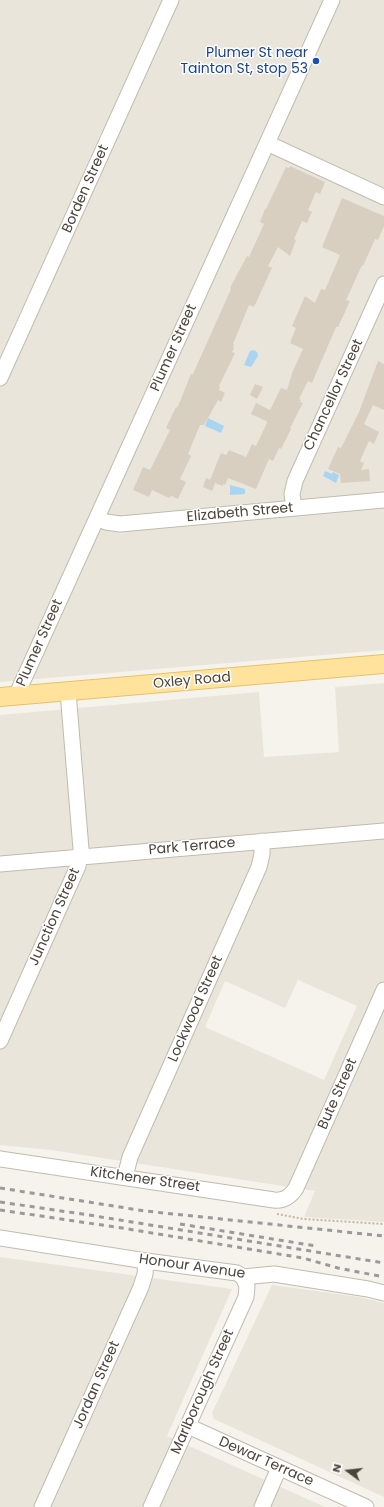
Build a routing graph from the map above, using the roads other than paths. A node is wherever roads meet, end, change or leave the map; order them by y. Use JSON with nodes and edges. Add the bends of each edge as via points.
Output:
{"nodes":[{"id":1,"x":171,"y":0,"type":"edge"},
{"id":2,"x":332,"y":0,"type":"edge"},
{"id":3,"x":267,"y":143,"type":"junction"},
{"id":4,"x":384,"y":197,"type":"edge"},
{"id":5,"x":384,"y":284,"type":"edge"},
{"id":6,"x":0,"y":378,"type":"edge"},
{"id":7,"x":384,"y":500,"type":"edge"},
{"id":8,"x":294,"y":508,"type":"junction"},
{"id":9,"x":97,"y":518,"type":"junction"},
{"id":10,"x":384,"y":664,"type":"edge"},
{"id":11,"x":68,"y":692,"type":"junction"},
{"id":12,"x":8,"y":697,"type":"edge"},
{"id":13,"x":384,"y":831,"type":"edge"},
{"id":14,"x":262,"y":841,"type":"junction"},
{"id":15,"x":80,"y":857,"type":"junction"},
{"id":16,"x":0,"y":864,"type":"edge"},
{"id":17,"x":384,"y":990,"type":"edge"},
{"id":18,"x":0,"y":1041,"type":"edge"},
{"id":19,"x":0,"y":1159,"type":"edge"},
{"id":20,"x":125,"y":1176,"type":"junction"},
{"id":21,"x":290,"y":1196,"type":"joint"},
{"id":22,"x":0,"y":1238,"type":"edge"},
{"id":23,"x":146,"y":1261,"type":"junction"},
{"id":24,"x":243,"y":1277,"type":"junction"},
{"id":25,"x":384,"y":1293,"type":"edge"},
{"id":26,"x":188,"y":1426,"type":"junction"},
{"id":27,"x":279,"y":1468,"type":"junction"},
{"id":28,"x":42,"y":1507,"type":"edge"},
{"id":29,"x":151,"y":1507,"type":"edge"},
{"id":30,"x":262,"y":1507,"type":"edge"},
{"id":31,"x":366,"y":1507,"type":"edge"}],
"edges":[{"from":1,"to":6,"type":"street","name":"Borden Street"},
{"from":2,"to":3,"type":"street","name":"Plumer Street"},
{"from":3,"to":4,"type":"street"},
{"from":3,"to":9,"type":"street","name":"Plumer Street"},
{"from":5,"to":8,"type":"street","name":"Chancellor Street","via":[[294,481]]},
{"from":7,"to":8,"type":"street","name":"Elizabeth Street"},
{"from":8,"to":9,"type":"street","name":"Elizabeth Street","via":[[120,524]]},
{"from":9,"to":12,"type":"street","name":"Plumer Street"},
{"from":10,"to":11,"type":"main road","name":"Oxley Road"},
{"from":11,"to":12,"type":"main road","name":"Oxley Road"},
{"from":11,"to":15,"type":"street","name":"Junction Street"},
{"from":13,"to":14,"type":"street","name":"Park Terrace"},
{"from":14,"to":15,"type":"street","name":"Park Terrace"},
{"from":14,"to":20,"type":"street","name":"Lockwood Street","via":[[259,867],[130,1157]]},
{"from":15,"to":16,"type":"street","name":"Park Terrace"},
{"from":15,"to":18,"type":"street","name":"Junction Street"},
{"from":17,"to":21,"type":"street","name":"Bute Street","via":[[296,1188]]},
{"from":19,"to":20,"type":"street","name":"Kitchener Street"},
{"from":20,"to":21,"type":"street","name":"Kitchener Street","via":[[279,1200]]},
{"from":22,"to":23,"type":"street","name":"Honour Avenue"},
{"from":23,"to":24,"type":"street","name":"Honour Avenue","via":[[237,1273]]},
{"from":23,"to":28,"type":"street","name":"Jordan Street","via":[[141,1287]]},
{"from":24,"to":25,"type":"street","name":"Honour Avenue","via":[[274,1274]]},
{"from":24,"to":26,"type":"street","name":"Marlborough Street","via":[[247,1286],[246,1297]]},
{"from":26,"to":27,"type":"street","name":"Dewar Terrace"},
{"from":26,"to":29,"type":"street","name":"Marlborough Street"},
{"from":27,"to":30,"type":"street"},
{"from":27,"to":31,"type":"street","name":"Dewar Terrace"}]}
